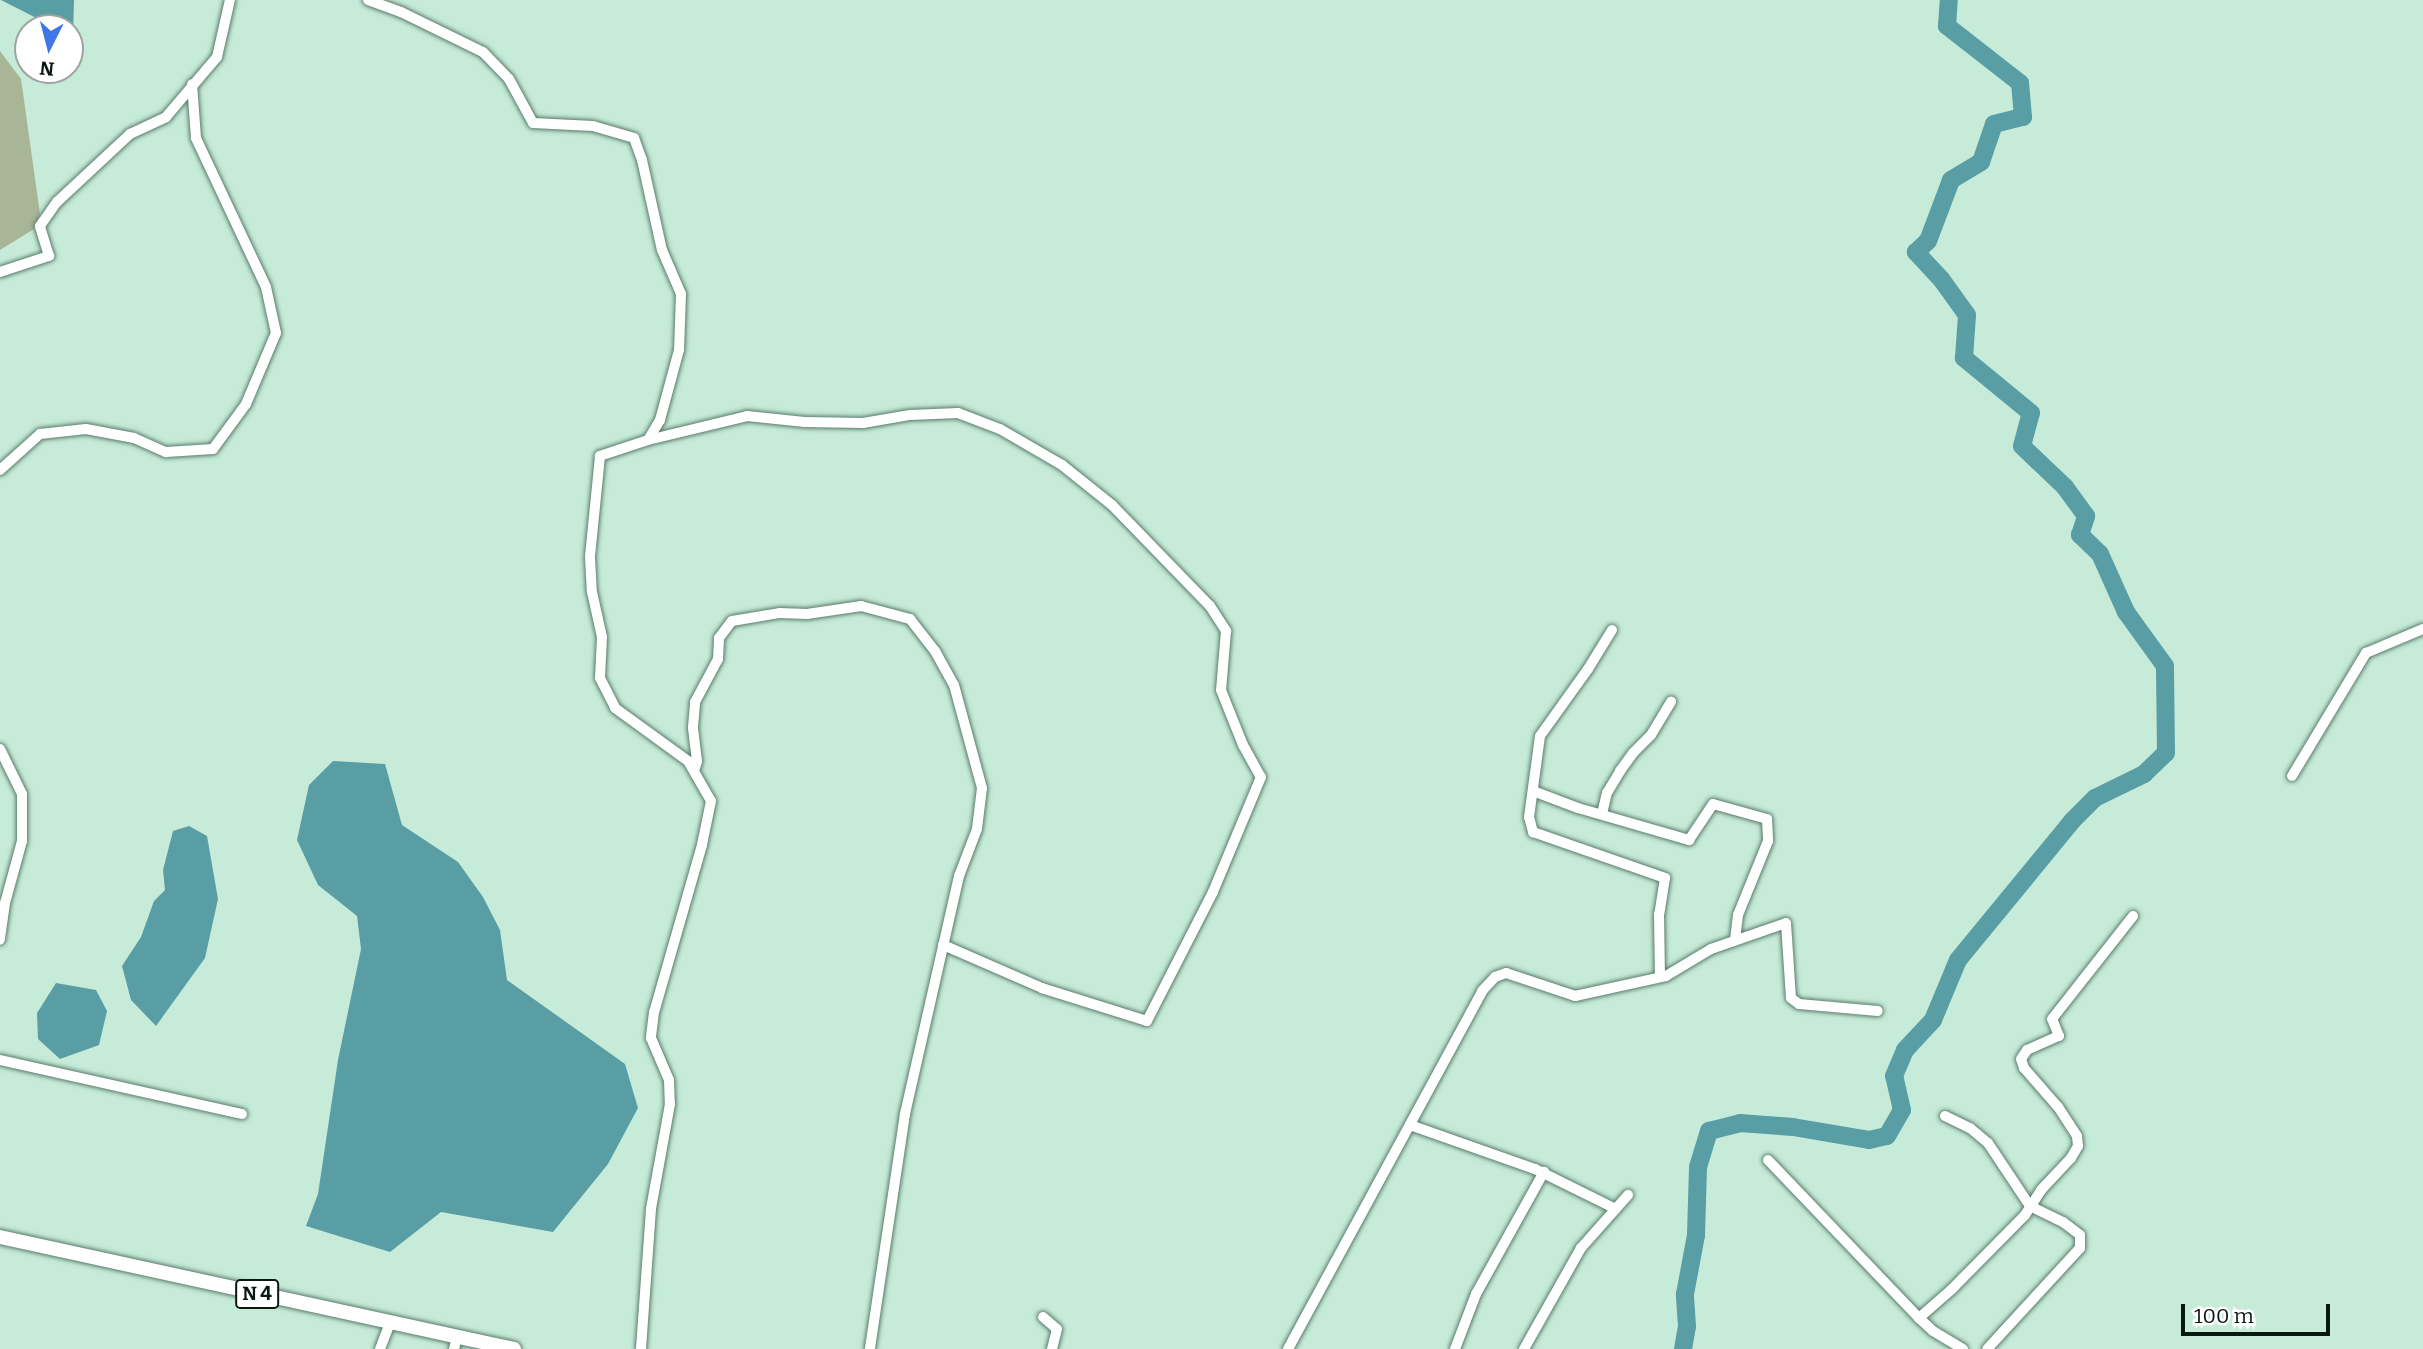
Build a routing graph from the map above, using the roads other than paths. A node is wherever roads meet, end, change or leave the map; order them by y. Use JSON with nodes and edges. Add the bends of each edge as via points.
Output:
{"nodes":[{"id":1,"x":230,"y":0,"type":"edge"},
{"id":2,"x":368,"y":0,"type":"edge"},
{"id":3,"x":386,"y":3,"type":"edge"},
{"id":4,"x":192,"y":84,"type":"junction"},
{"id":5,"x":0,"y":272,"type":"edge"},
{"id":6,"x":648,"y":440,"type":"junction"},
{"id":7,"x":0,"y":470,"type":"edge"},
{"id":8,"x":2423,"y":629,"type":"edge"},
{"id":9,"x":1612,"y":630,"type":"dead end"},
{"id":10,"x":1671,"y":702,"type":"dead end"},
{"id":11,"x":0,"y":749,"type":"edge"},
{"id":12,"x":694,"y":771,"type":"junction"},
{"id":13,"x":2292,"y":776,"type":"dead end"},
{"id":14,"x":1533,"y":791,"type":"junction"},
{"id":15,"x":1602,"y":814,"type":"junction"},
{"id":16,"x":2133,"y":916,"type":"dead end"},
{"id":17,"x":1735,"y":939,"type":"junction"},
{"id":18,"x":0,"y":940,"type":"edge"},
{"id":19,"x":943,"y":945,"type":"junction"},
{"id":20,"x":1660,"y":978,"type":"junction"},
{"id":21,"x":1878,"y":1011,"type":"dead end"},
{"id":22,"x":0,"y":1060,"type":"edge"},
{"id":23,"x":242,"y":1114,"type":"dead end"},
{"id":24,"x":1945,"y":1116,"type":"dead end"},
{"id":25,"x":1410,"y":1125,"type":"junction"},
{"id":26,"x":1768,"y":1160,"type":"dead end"},
{"id":27,"x":1544,"y":1172,"type":"junction"},
{"id":28,"x":1628,"y":1195,"type":"dead end"},
{"id":29,"x":2030,"y":1206,"type":"junction"},
{"id":30,"x":1616,"y":1209,"type":"junction"},
{"id":31,"x":0,"y":1237,"type":"edge"},
{"id":32,"x":1043,"y":1317,"type":"dead end"},
{"id":33,"x":1919,"y":1318,"type":"junction"},
{"id":34,"x":390,"y":1323,"type":"junction"},
{"id":35,"x":456,"y":1343,"type":"edge"},
{"id":36,"x":491,"y":1347,"type":"edge"},
{"id":37,"x":380,"y":1349,"type":"edge"},
{"id":38,"x":514,"y":1349,"type":"edge"},
{"id":39,"x":641,"y":1349,"type":"edge"},
{"id":40,"x":870,"y":1349,"type":"edge"},
{"id":41,"x":1052,"y":1349,"type":"edge"},
{"id":42,"x":1288,"y":1349,"type":"edge"},
{"id":43,"x":1455,"y":1349,"type":"edge"},
{"id":44,"x":1524,"y":1349,"type":"edge"},
{"id":45,"x":1963,"y":1349,"type":"edge"},
{"id":46,"x":1987,"y":1349,"type":"edge"}],
"edges":[{"from":1,"to":4,"type":"street","via":[[217,57]]},
{"from":2,"to":3,"type":"street"},
{"from":3,"to":6,"type":"street","via":[[483,52],[509,79],[533,122],[593,126],[634,138],[662,250],[681,294],[671,385]]},
{"from":4,"to":5,"type":"street","via":[[166,117],[130,134],[57,202],[40,226],[49,256]]},
{"from":4,"to":7,"type":"street","via":[[196,138],[266,287],[276,333],[246,404],[213,449],[166,452],[134,438],[86,429],[40,434]]},
{"from":6,"to":12,"type":"street","via":[[600,456],[590,557],[602,637],[600,678],[615,708],[688,761]]},
{"from":6,"to":19,"type":"street","via":[[747,416],[863,423],[910,415],[958,414],[1000,429],[1062,465],[1112,505],[1210,606],[1226,631],[1221,690],[1261,777],[1213,892],[1147,1021],[1042,988]]},
{"from":8,"to":13,"type":"street","via":[[2366,653]]},
{"from":9,"to":14,"type":"street","via":[[1540,736]]},
{"from":10,"to":15,"type":"street","via":[[1651,735],[1620,771]]},
{"from":11,"to":18,"type":"street","via":[[22,794],[22,841]]},
{"from":12,"to":19,"type":"street","via":[[695,702],[718,659],[719,638],[733,621],[861,606],[910,619],[954,685],[982,788],[977,829],[958,876]]},
{"from":12,"to":39,"type":"street","via":[[710,801],[702,845],[654,1012],[651,1038],[669,1080],[670,1104],[651,1209]]},
{"from":14,"to":15,"type":"street"},
{"from":14,"to":20,"type":"street","via":[[1529,817],[1533,832],[1665,878],[1659,914]]},
{"from":15,"to":17,"type":"street","via":[[1689,841],[1713,804],[1767,819],[1768,841],[1738,915]]},
{"from":16,"to":29,"type":"street","via":[[2052,1019],[2059,1036],[2028,1050],[2021,1059],[2077,1136],[2078,1146]]},
{"from":17,"to":20,"type":"street"},
{"from":17,"to":21,"type":"street","via":[[1786,923],[1791,998],[1799,1004]]},
{"from":19,"to":40,"type":"street","via":[[905,1114]]},
{"from":20,"to":25,"type":"street","via":[[1575,996],[1506,973],[1495,976],[1482,991]]},
{"from":22,"to":23,"type":"street"},
{"from":24,"to":29,"type":"street","via":[[1988,1143]]},
{"from":25,"to":27,"type":"street"},
{"from":25,"to":42,"type":"street"},
{"from":26,"to":33,"type":"street"},
{"from":27,"to":30,"type":"street"},
{"from":27,"to":43,"type":"street","via":[[1476,1294]]},
{"from":28,"to":30,"type":"street"},
{"from":29,"to":33,"type":"street"},
{"from":29,"to":46,"type":"street","via":[[2080,1235],[2080,1248]]},
{"from":30,"to":44,"type":"street","via":[[1581,1248]]},
{"from":31,"to":34,"type":"main road","number":"N 4"},
{"from":32,"to":41,"type":"street","via":[[1057,1329]]},
{"from":33,"to":45,"type":"street"},
{"from":34,"to":35,"type":"main road","number":"N 4"},
{"from":34,"to":37,"type":"street"},
{"from":35,"to":36,"type":"main road","number":"N 4"},
{"from":36,"to":38,"type":"main road","number":"N 4"}]}
